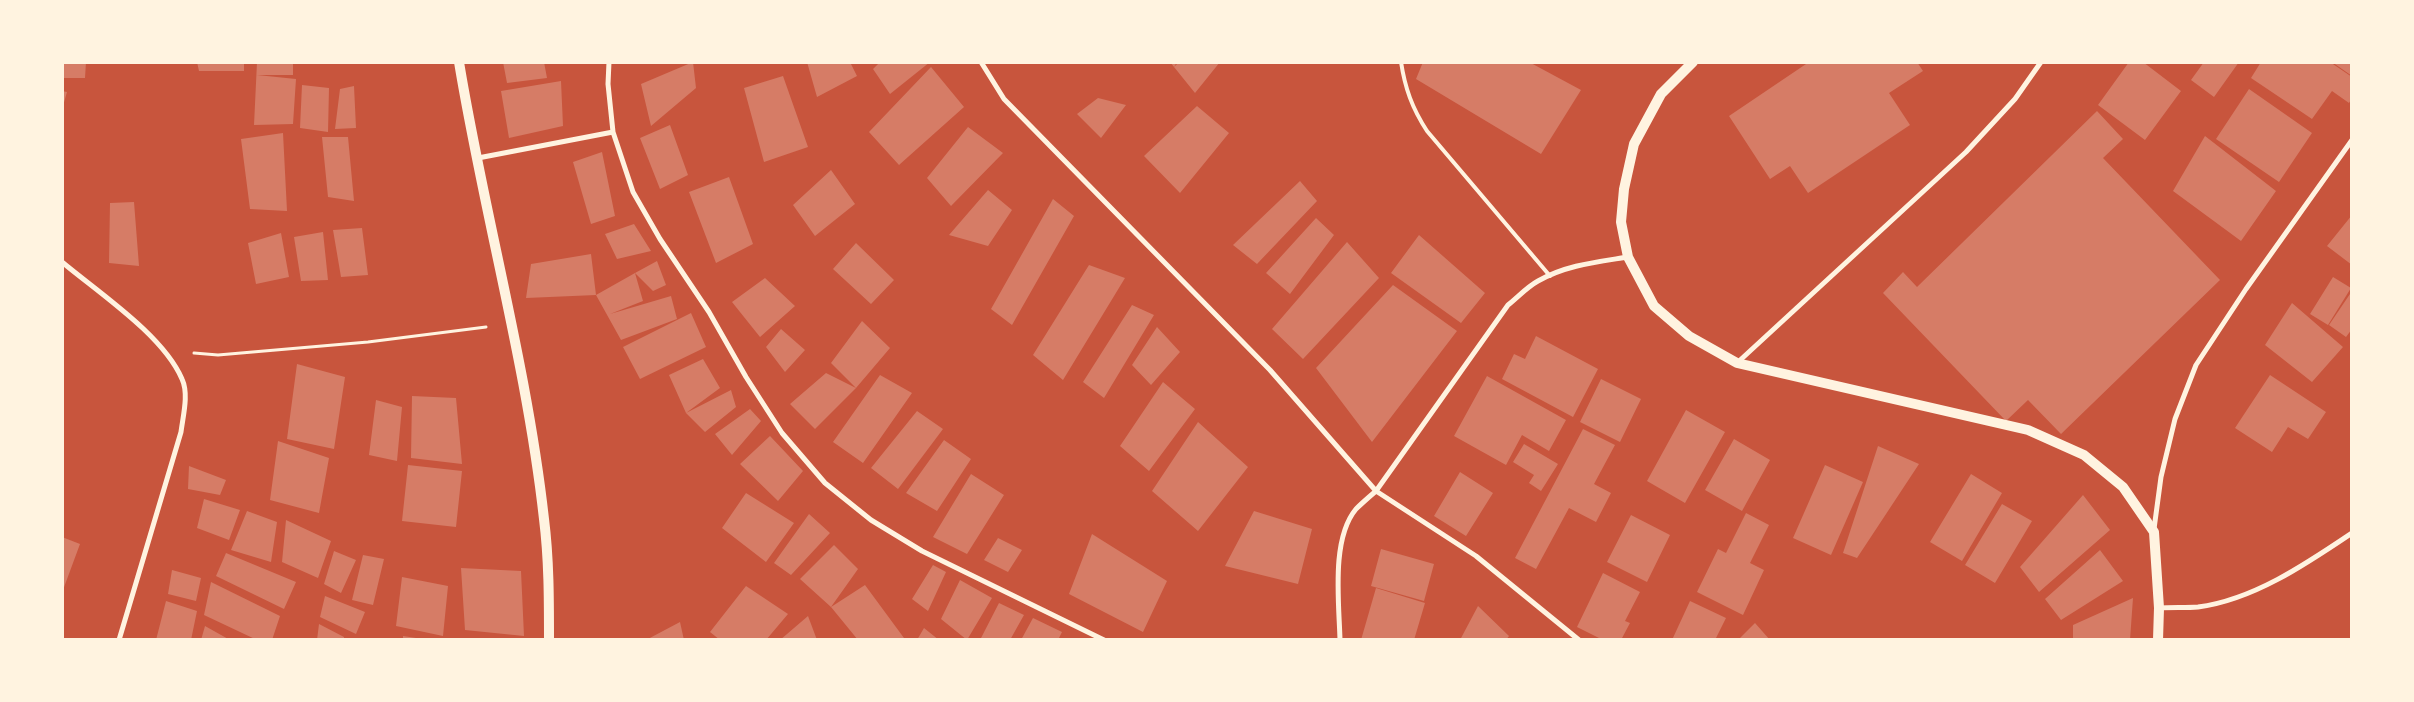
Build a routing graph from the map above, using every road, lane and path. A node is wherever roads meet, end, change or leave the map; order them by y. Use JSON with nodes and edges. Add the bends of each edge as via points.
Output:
{"nodes":[{"id":1,"x":459,"y":62,"type":"edge"},
{"id":2,"x":609,"y":62,"type":"edge"},
{"id":3,"x":981,"y":62,"type":"edge"},
{"id":4,"x":1400,"y":62,"type":"edge"},
{"id":5,"x":1693,"y":62,"type":"edge"},
{"id":6,"x":2041,"y":62,"type":"edge"},
{"id":7,"x":613,"y":132,"type":"junction"},
{"id":8,"x":2352,"y":140,"type":"edge"},
{"id":9,"x":478,"y":158,"type":"junction"},
{"id":10,"x":1628,"y":257,"type":"junction"},
{"id":11,"x":62,"y":262,"type":"edge"},
{"id":12,"x":1550,"y":276,"type":"junction"},
{"id":13,"x":510,"y":323,"type":"junction"},
{"id":14,"x":166,"y":351,"type":"junction"},
{"id":15,"x":1737,"y":363,"type":"junction"},
{"id":16,"x":1376,"y":490,"type":"junction"},
{"id":17,"x":2154,"y":532,"type":"junction"},
{"id":18,"x":2352,"y":533,"type":"edge"},
{"id":19,"x":2159,"y":608,"type":"junction"},
{"id":20,"x":120,"y":640,"type":"edge"},
{"id":21,"x":549,"y":640,"type":"edge"},
{"id":22,"x":1104,"y":640,"type":"edge"},
{"id":23,"x":1340,"y":640,"type":"edge"},
{"id":24,"x":1579,"y":640,"type":"edge"},
{"id":25,"x":2158,"y":640,"type":"edge"}],
"edges":[{"from":1,"to":9,"type":"main road"},
{"from":2,"to":7,"type":"street"},
{"from":3,"to":16,"type":"street","via":[[1004,99],[1270,370]]},
{"from":4,"to":12,"type":"lane","via":[[1406,92],[1427,130]]},
{"from":5,"to":10,"type":"main road","via":[[1661,94],[1634,144],[1621,222]]},
{"from":6,"to":15,"type":"street","via":[[2015,99],[1966,152]]},
{"from":7,"to":9,"type":"street"},
{"from":7,"to":22,"type":"street","via":[[633,192],[660,239],[709,312],[782,433],[824,482],[871,520],[922,551]]},
{"from":8,"to":17,"type":"street","via":[[2196,365],[2174,419],[2161,478]]},
{"from":9,"to":13,"type":"main road"},
{"from":10,"to":12,"type":"street","via":[[1575,266]]},
{"from":10,"to":15,"type":"main road","via":[[1654,306],[1689,336]]},
{"from":11,"to":14,"type":"street"},
{"from":12,"to":16,"type":"street","via":[[1537,281],[1508,305]]},
{"from":13,"to":14,"type":"path","via":[[368,342],[218,355]]},
{"from":13,"to":21,"type":"main road","via":[[544,519]]},
{"from":14,"to":20,"type":"street","via":[[183,380],[185,406]]},
{"from":15,"to":17,"type":"main road","via":[[2028,430],[2084,455],[2123,487]]},
{"from":16,"to":23,"type":"street","via":[[1355,510],[1344,532],[1339,561]]},
{"from":16,"to":24,"type":"street","via":[[1476,556]]},
{"from":17,"to":19,"type":"main road"},
{"from":18,"to":19,"type":"street","via":[[2286,574],[2243,595],[2198,607]]},
{"from":19,"to":25,"type":"main road"}]}
